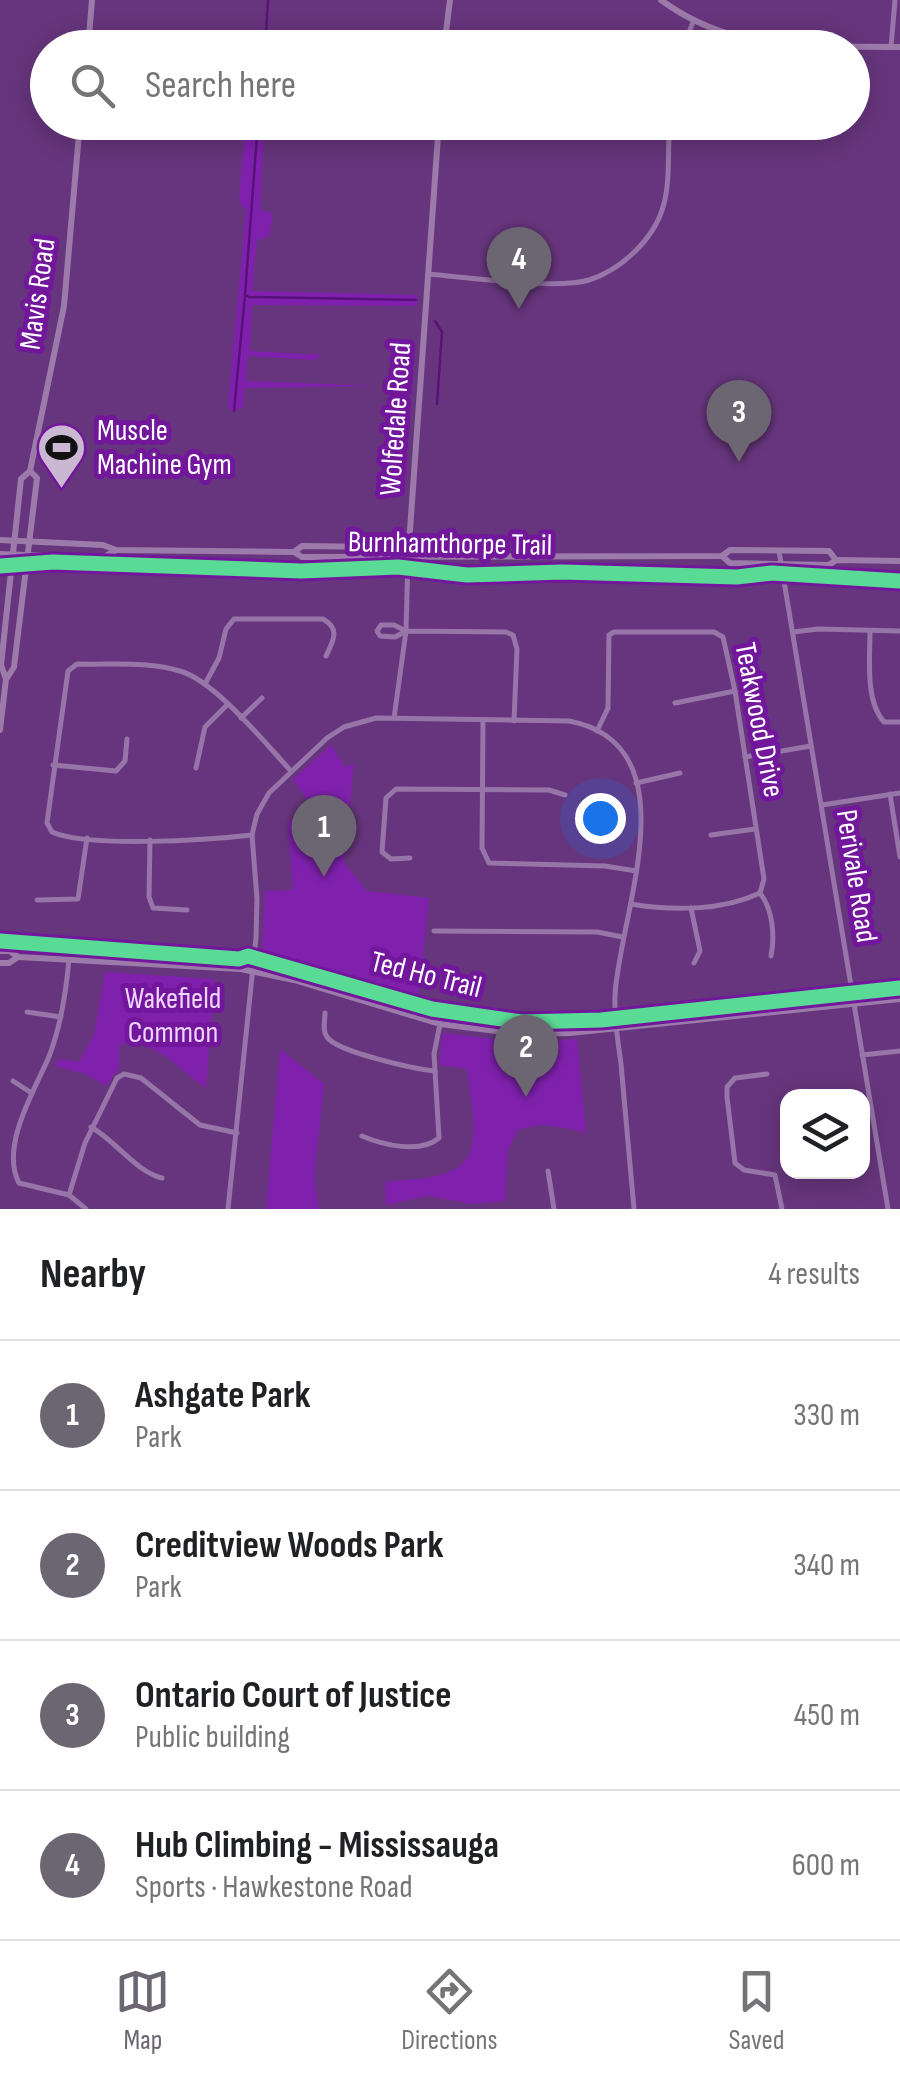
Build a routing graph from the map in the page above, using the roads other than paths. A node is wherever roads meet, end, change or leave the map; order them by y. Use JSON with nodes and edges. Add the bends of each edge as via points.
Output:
{"nodes":[{"id":1,"x":92,"y":0,"type":"edge"},
{"id":2,"x":450,"y":0,"type":"edge"},
{"id":3,"x":661,"y":0,"type":"edge"},
{"id":4,"x":894,"y":0,"type":"edge"},
{"id":5,"x":694,"y":22,"type":"junction"},
{"id":6,"x":90,"y":30,"type":"edge"},
{"id":7,"x":446,"y":30,"type":"edge"},
{"id":8,"x":691,"y":30,"type":"edge"},
{"id":9,"x":715,"y":30,"type":"edge"},
{"id":10,"x":870,"y":47,"type":"edge"},
{"id":11,"x":890,"y":47,"type":"junction"},
{"id":12,"x":900,"y":47,"type":"edge"},
{"id":13,"x":78,"y":140,"type":"edge"},
{"id":14,"x":438,"y":140,"type":"edge"},
{"id":15,"x":669,"y":140,"type":"edge"},
{"id":16,"x":428,"y":274,"type":"junction"},
{"id":17,"x":30,"y":471,"type":"junction"},
{"id":18,"x":0,"y":540,"type":"edge"},
{"id":19,"x":14,"y":542,"type":"junction"},
{"id":20,"x":30,"y":543,"type":"junction"},
{"id":21,"x":410,"y":547,"type":"junction"},
{"id":22,"x":116,"y":550,"type":"junction"},
{"id":23,"x":779,"y":551,"type":"junction"},
{"id":24,"x":294,"y":552,"type":"junction"},
{"id":25,"x":0,"y":554,"type":"edge"},
{"id":26,"x":471,"y":554,"type":"junction"},
{"id":27,"x":13,"y":555,"type":"junction"},
{"id":28,"x":29,"y":556,"type":"junction"},
{"id":29,"x":722,"y":556,"type":"junction"},
{"id":30,"x":408,"y":558,"type":"junction"},
{"id":31,"x":836,"y":560,"type":"junction"},
{"id":32,"x":900,"y":561,"type":"edge"},
{"id":33,"x":780,"y":564,"type":"junction"},
{"id":34,"x":406,"y":630,"type":"junction"},
{"id":35,"x":870,"y":631,"type":"junction"},
{"id":36,"x":900,"y":631,"type":"edge"},
{"id":37,"x":793,"y":632,"type":"junction"},
{"id":38,"x":326,"y":656,"type":"dead end"},
{"id":39,"x":6,"y":679,"type":"junction"},
{"id":40,"x":205,"y":684,"type":"junction"},
{"id":41,"x":735,"y":691,"type":"junction"},
{"id":42,"x":262,"y":698,"type":"dead end"},
{"id":43,"x":675,"y":704,"type":"dead end"},
{"id":44,"x":227,"y":706,"type":"junction"},
{"id":45,"x":240,"y":718,"type":"junction"},
{"id":46,"x":394,"y":718,"type":"junction"},
{"id":47,"x":514,"y":720,"type":"junction"},
{"id":48,"x":483,"y":722,"type":"junction"},
{"id":49,"x":900,"y":722,"type":"edge"},
{"id":50,"x":0,"y":730,"type":"edge"},
{"id":51,"x":597,"y":731,"type":"junction"},
{"id":52,"x":127,"y":739,"type":"dead end"},
{"id":53,"x":810,"y":746,"type":"junction"},
{"id":54,"x":745,"y":757,"type":"junction"},
{"id":55,"x":53,"y":765,"type":"junction"},
{"id":56,"x":196,"y":768,"type":"dead end"},
{"id":57,"x":291,"y":771,"type":"junction"},
{"id":58,"x":680,"y":773,"type":"dead end"},
{"id":59,"x":636,"y":783,"type":"junction"},
{"id":60,"x":484,"y":790,"type":"junction"},
{"id":61,"x":900,"y":793,"type":"edge"},
{"id":62,"x":565,"y":794,"type":"dead end"},
{"id":63,"x":890,"y":794,"type":"junction"},
{"id":64,"x":822,"y":805,"type":"junction"},
{"id":65,"x":755,"y":829,"type":"junction"},
{"id":66,"x":252,"y":835,"type":"junction"},
{"id":67,"x":710,"y":836,"type":"dead end"},
{"id":68,"x":87,"y":838,"type":"junction"},
{"id":69,"x":150,"y":840,"type":"junction"},
{"id":70,"x":410,"y":858,"type":"dead end"},
{"id":71,"x":900,"y":858,"type":"edge"},
{"id":72,"x":636,"y":872,"type":"junction"},
{"id":73,"x":760,"y":894,"type":"junction"},
{"id":74,"x":36,"y":900,"type":"dead end"},
{"id":75,"x":632,"y":904,"type":"junction"},
{"id":76,"x":691,"y":908,"type":"junction"},
{"id":77,"x":187,"y":910,"type":"dead end"},
{"id":78,"x":434,"y":931,"type":"dead end"},
{"id":79,"x":623,"y":936,"type":"junction"},
{"id":80,"x":0,"y":951,"type":"edge"},
{"id":81,"x":771,"y":956,"type":"dead end"},
{"id":82,"x":18,"y":957,"type":"junction"},
{"id":83,"x":68,"y":959,"type":"junction"},
{"id":84,"x":0,"y":962,"type":"edge"},
{"id":85,"x":694,"y":964,"type":"dead end"},
{"id":86,"x":253,"y":971,"type":"junction"},
{"id":87,"x":900,"y":1000,"type":"edge"},
{"id":88,"x":854,"y":1004,"type":"junction"},
{"id":89,"x":26,"y":1012,"type":"dead end"},
{"id":90,"x":325,"y":1013,"type":"dead end"},
{"id":91,"x":61,"y":1017,"type":"junction"},
{"id":92,"x":440,"y":1024,"type":"junction"},
{"id":93,"x":617,"y":1028,"type":"junction"},
{"id":94,"x":900,"y":1051,"type":"edge"},
{"id":95,"x":862,"y":1055,"type":"junction"},
{"id":96,"x":435,"y":1071,"type":"junction"},
{"id":97,"x":767,"y":1074,"type":"dead end"},
{"id":98,"x":13,"y":1081,"type":"dead end"},
{"id":99,"x":30,"y":1092,"type":"junction"},
{"id":100,"x":92,"y":1126,"type":"junction"},
{"id":101,"x":237,"y":1133,"type":"junction"},
{"id":102,"x":362,"y":1136,"type":"dead end"},
{"id":103,"x":548,"y":1171,"type":"dead end"},
{"id":104,"x":162,"y":1178,"type":"dead end"},
{"id":105,"x":69,"y":1195,"type":"junction"},
{"id":106,"x":86,"y":1209,"type":"edge"},
{"id":107,"x":228,"y":1209,"type":"edge"},
{"id":108,"x":554,"y":1209,"type":"edge"},
{"id":109,"x":634,"y":1209,"type":"edge"},
{"id":110,"x":782,"y":1209,"type":"edge"},
{"id":111,"x":888,"y":1209,"type":"edge"}],
"edges":[{"from":1,"to":6,"type":"main road"},
{"from":2,"to":7,"type":"main road"},
{"from":3,"to":5,"type":"main road"},
{"from":4,"to":11,"type":"street"},
{"from":5,"to":8,"type":"street"},
{"from":5,"to":9,"type":"main road"},
{"from":10,"to":11,"type":"main road"},
{"from":11,"to":12,"type":"main road"},
{"from":13,"to":17,"type":"main road","name":"Mavis Road","via":[[64,306]]},
{"from":14,"to":16,"type":"main road","name":"Wolfedale Road"},
{"from":15,"to":16,"type":"street","via":[[663,208],[646,239],[611,269],[562,284]]},
{"from":16,"to":21,"type":"main road","name":"Wolfedale Road"},
{"from":17,"to":19,"type":"main road","name":"Mavis Road","via":[[22,478]]},
{"from":17,"to":20,"type":"main road","name":"Mavis Road","via":[[37,478]]},
{"from":18,"to":19,"type":"main road"},
{"from":19,"to":20,"type":"main road"},
{"from":19,"to":27,"type":"main road","name":"Mavis Road"},
{"from":20,"to":22,"type":"main road"},
{"from":20,"to":28,"type":"main road","name":"Mavis Road"},
{"from":21,"to":24,"type":"main road","via":[[302,546]]},
{"from":21,"to":26,"type":"main road"},
{"from":21,"to":30,"type":"main road","name":"Wolfedale Road"},
{"from":22,"to":24,"type":"main road"},
{"from":22,"to":28,"type":"main road","via":[[102,558]]},
{"from":23,"to":29,"type":"main road","via":[[730,550]]},
{"from":23,"to":31,"type":"main road","via":[[830,552]]},
{"from":23,"to":33,"type":"street","name":"Perivale Road"},
{"from":24,"to":30,"type":"main road"},
{"from":25,"to":27,"type":"main road"},
{"from":26,"to":29,"type":"main road"},
{"from":26,"to":30,"type":"main road"},
{"from":27,"to":28,"type":"main road"},
{"from":27,"to":39,"type":"main road","name":"Mavis Road","via":[[1,665]]},
{"from":28,"to":39,"type":"main road","name":"Mavis Road","via":[[14,667]]},
{"from":29,"to":33,"type":"main road","via":[[730,563]]},
{"from":30,"to":34,"type":"street","name":"Wolfedale Road"},
{"from":31,"to":32,"type":"main road"},
{"from":31,"to":33,"type":"main road"},
{"from":33,"to":37,"type":"street","name":"Perivale Road"},
{"from":34,"to":34,"type":"street","via":[[381,624],[377,631],[395,636]]},
{"from":34,"to":46,"type":"street","name":"Wolfedale Road"},
{"from":34,"to":47,"type":"street","via":[[512,636]]},
{"from":35,"to":36,"type":"street"},
{"from":35,"to":37,"type":"street"},
{"from":35,"to":49,"type":"street","via":[[875,704],[884,722]]},
{"from":37,"to":53,"type":"street","name":"Perivale Road"},
{"from":38,"to":40,"type":"street","via":[[335,633],[324,619],[234,619]]},
{"from":39,"to":50,"type":"main road","name":"Mavis Road"},
{"from":40,"to":44,"type":"street"},
{"from":40,"to":55,"type":"street","via":[[154,666],[78,664],[68,671]]},
{"from":41,"to":43,"type":"street"},
{"from":41,"to":51,"type":"street","name":"Teakwood Drive","via":[[719,633],[614,632],[607,644],[608,708]]},
{"from":41,"to":54,"type":"street","name":"Teakwood Drive"},
{"from":42,"to":45,"type":"street"},
{"from":44,"to":45,"type":"street"},
{"from":44,"to":56,"type":"street","via":[[205,728]]},
{"from":45,"to":57,"type":"street"},
{"from":46,"to":48,"type":"street"},
{"from":46,"to":57,"type":"street","via":[[344,727]]},
{"from":47,"to":48,"type":"street"},
{"from":47,"to":51,"type":"street","via":[[569,721]]},
{"from":48,"to":60,"type":"street"},
{"from":51,"to":59,"type":"street","via":[[627,759]]},
{"from":52,"to":55,"type":"street","via":[[125,761],[116,771]]},
{"from":53,"to":54,"type":"street"},
{"from":53,"to":64,"type":"street","name":"Perivale Road"},
{"from":54,"to":65,"type":"street","name":"Teakwood Drive"},
{"from":55,"to":68,"type":"street","via":[[48,826],[58,835]]},
{"from":57,"to":66,"type":"street","via":[[262,803]]},
{"from":58,"to":59,"type":"street"},
{"from":59,"to":72,"type":"street","via":[[642,823]]},
{"from":60,"to":62,"type":"street"},
{"from":60,"to":70,"type":"street","via":[[390,792],[382,852]]},
{"from":60,"to":72,"type":"street","via":[[482,848],[488,864]]},
{"from":61,"to":63,"type":"street"},
{"from":63,"to":64,"type":"street"},
{"from":63,"to":71,"type":"street"},
{"from":64,"to":88,"type":"street","name":"Perivale Road"},
{"from":65,"to":67,"type":"street"},
{"from":65,"to":73,"type":"street","name":"Teakwood Drive","via":[[764,878]]},
{"from":66,"to":69,"type":"street"},
{"from":66,"to":86,"type":"street"},
{"from":68,"to":69,"type":"street"},
{"from":68,"to":74,"type":"street","via":[[78,899]]},
{"from":69,"to":77,"type":"street","via":[[153,908]]},
{"from":72,"to":75,"type":"street"},
{"from":73,"to":76,"type":"street"},
{"from":73,"to":81,"type":"street","name":"Teakwood Drive","via":[[768,906]]},
{"from":75,"to":76,"type":"street"},
{"from":75,"to":79,"type":"street"},
{"from":76,"to":85,"type":"street","via":[[700,951]]},
{"from":78,"to":79,"type":"street"},
{"from":79,"to":93,"type":"street"},
{"from":80,"to":82,"type":"main road"},
{"from":82,"to":83,"type":"main road"},
{"from":82,"to":84,"type":"main road"},
{"from":83,"to":86,"type":"main road"},
{"from":83,"to":91,"type":"street"},
{"from":86,"to":92,"type":"main road"},
{"from":86,"to":101,"type":"street"},
{"from":87,"to":88,"type":"main road"},
{"from":88,"to":93,"type":"main road"},
{"from":88,"to":95,"type":"street","name":"Perivale Road"},
{"from":89,"to":91,"type":"street"},
{"from":90,"to":96,"type":"street","via":[[324,1030],[333,1043]]},
{"from":91,"to":99,"type":"street"},
{"from":92,"to":93,"type":"main road","via":[[520,1034]]},
{"from":92,"to":96,"type":"street"},
{"from":93,"to":109,"type":"street"},
{"from":94,"to":95,"type":"street"},
{"from":95,"to":111,"type":"street","name":"Perivale Road"},
{"from":96,"to":102,"type":"street","via":[[439,1138],[380,1144]]},
{"from":97,"to":110,"type":"street","via":[[736,1078],[726,1086],[727,1097],[735,1163],[775,1175]]},
{"from":98,"to":99,"type":"street"},
{"from":99,"to":105,"type":"street","via":[[14,1128],[14,1176]]},
{"from":100,"to":101,"type":"street","via":[[117,1078],[133,1074],[200,1124]]},
{"from":100,"to":104,"type":"street"},
{"from":100,"to":105,"type":"street"},
{"from":101,"to":107,"type":"street"},
{"from":103,"to":108,"type":"street"},
{"from":105,"to":106,"type":"street"}]}
